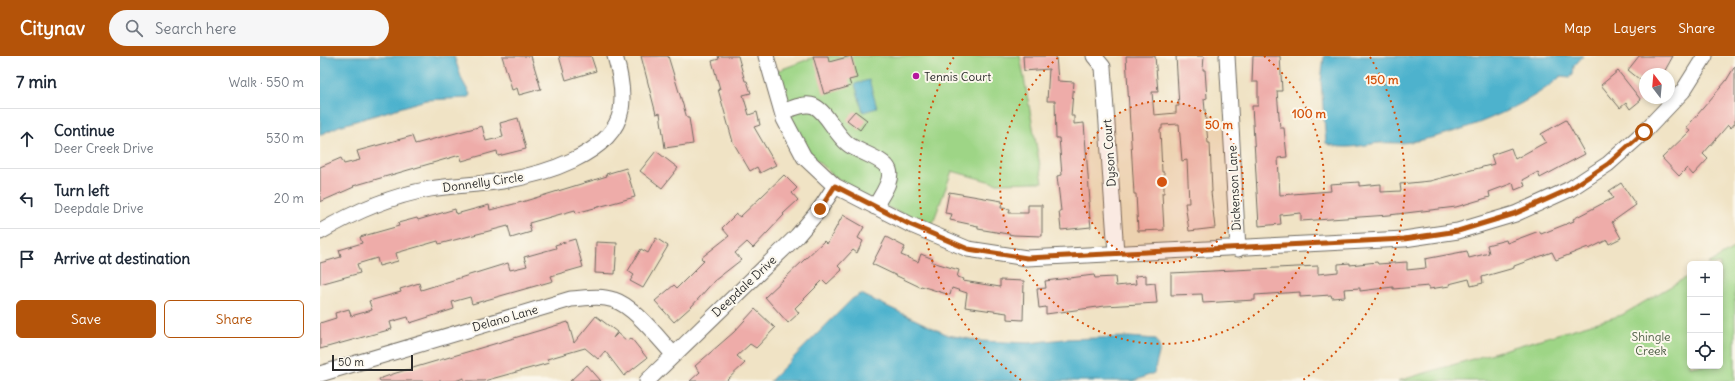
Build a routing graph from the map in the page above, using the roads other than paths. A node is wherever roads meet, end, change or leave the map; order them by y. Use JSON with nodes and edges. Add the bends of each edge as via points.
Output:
{"nodes":[{"id":1,"x":615,"y":56,"type":"edge"},
{"id":2,"x":766,"y":56,"type":"edge"},
{"id":3,"x":1094,"y":56,"type":"edge"},
{"id":4,"x":1227,"y":56,"type":"edge"},
{"id":5,"x":1705,"y":56,"type":"edge"},
{"id":6,"x":782,"y":112,"type":"junction"},
{"id":7,"x":835,"y":186,"type":"junction"},
{"id":8,"x":875,"y":207,"type":"junction"},
{"id":9,"x":320,"y":232,"type":"edge"},
{"id":10,"x":1238,"y":249,"type":"junction"},
{"id":11,"x":1116,"y":253,"type":"junction"},
{"id":12,"x":673,"y":354,"type":"junction"},
{"id":13,"x":320,"y":374,"type":"edge"},
{"id":14,"x":647,"y":381,"type":"edge"}],
"edges":[{"from":1,"to":9,"type":"street","name":"Donnelly Circle","via":[[622,90],[621,110],[613,129],[597,146],[576,159],[531,175],[502,181],[429,189],[378,203]]},
{"from":2,"to":6,"type":"street"},
{"from":3,"to":11,"type":"street","name":"Dyson Court","via":[[1103,67]]},
{"from":4,"to":10,"type":"street","name":"Dickenson Lane"},
{"from":5,"to":10,"type":"street","via":[[1683,91],[1644,132],[1608,164],[1570,189],[1514,214],[1458,231],[1404,239]]},
{"from":6,"to":7,"type":"street","via":[[804,157]]},
{"from":6,"to":8,"type":"street","via":[[806,104],[813,106],[821,111],[836,134],[849,145],[889,169],[890,177]]},
{"from":7,"to":8,"type":"street"},
{"from":7,"to":12,"type":"street","name":"Deepdale Drive","via":[[797,236]]},
{"from":8,"to":11,"type":"street","via":[[968,249],[1027,258]]},
{"from":10,"to":11,"type":"street"},
{"from":12,"to":13,"type":"street","name":"Delano Lane","via":[[636,314],[616,300],[597,297],[572,299]]},
{"from":12,"to":14,"type":"street","name":"Deepdale Drive"}]}
